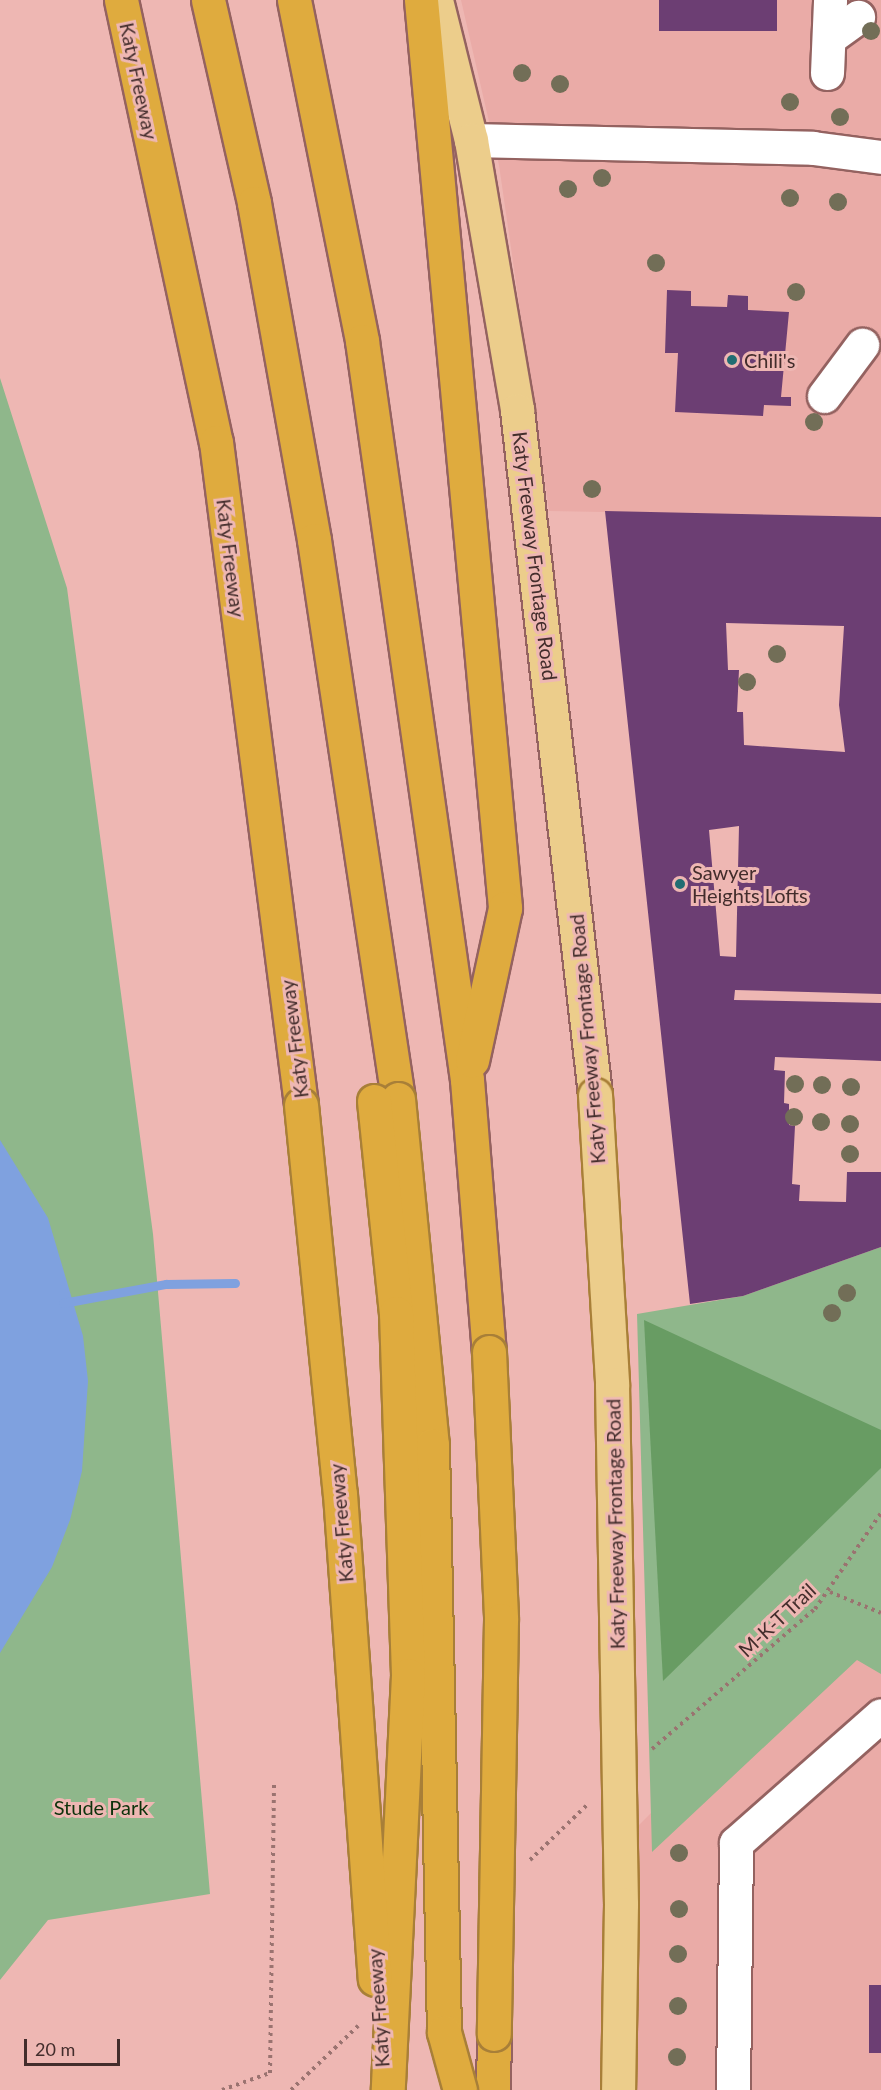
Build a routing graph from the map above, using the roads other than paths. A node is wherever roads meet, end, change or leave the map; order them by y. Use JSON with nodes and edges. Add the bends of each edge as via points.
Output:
{"nodes":[{"id":1,"x":121,"y":0,"type":"edge"},
{"id":2,"x":208,"y":0,"type":"edge"},
{"id":3,"x":294,"y":0,"type":"edge"},
{"id":4,"x":421,"y":0,"type":"edge"},
{"id":5,"x":436,"y":0,"type":"edge"},
{"id":6,"x":830,"y":0,"type":"edge"},
{"id":7,"x":858,"y":17,"type":"dead end"},
{"id":8,"x":829,"y":38,"type":"junction"},
{"id":9,"x":828,"y":73,"type":"dead end"},
{"id":10,"x":471,"y":140,"type":"junction"},
{"id":11,"x":881,"y":157,"type":"edge"},
{"id":12,"x":862,"y":345,"type":"dead end"},
{"id":13,"x":823,"y":384,"type":"dead end"},
{"id":14,"x":468,"y":1087,"type":"junction"},
{"id":15,"x":386,"y":1100,"type":"junction"},
{"id":16,"x":881,"y":1715,"type":"edge"},
{"id":17,"x":386,"y":2090,"type":"edge"},
{"id":18,"x":459,"y":2090,"type":"edge"},
{"id":19,"x":493,"y":2090,"type":"edge"},
{"id":20,"x":618,"y":2090,"type":"edge"},
{"id":21,"x":733,"y":2090,"type":"edge"}],
"edges":[{"from":1,"to":17,"type":"highway","name":"Katy Freeway","bridge":true,"via":[[216,442],[301,1105],[340,1494]]},
{"from":2,"to":15,"type":"highway","via":[[254,203],[355,806]]},
{"from":3,"to":14,"type":"highway","via":[[362,341]]},
{"from":4,"to":14,"type":"highway","via":[[505,908]]},
{"from":5,"to":10,"type":"main road","name":"Katy Freeway Frontage Road"},
{"from":6,"to":8,"type":"lane"},
{"from":7,"to":8,"type":"lane"},
{"from":8,"to":9,"type":"lane"},
{"from":10,"to":11,"type":"lane","via":[[813,148]]},
{"from":10,"to":20,"type":"main road","name":"Katy Freeway Frontage Road","bridge":true,"via":[[520,433],[595,1095],[612,1407],[621,1904]]},
{"from":12,"to":13,"type":"lane"},
{"from":14,"to":19,"type":"highway","bridge":true,"via":[[501,1620]]},
{"from":15,"to":17,"type":"highway","bridge":true,"via":[[408,1676]]},
{"from":15,"to":18,"type":"highway","bridge":true,"via":[[432,1445],[444,2032]]},
{"from":16,"to":21,"type":"lane","via":[[736,1843]]}]}
